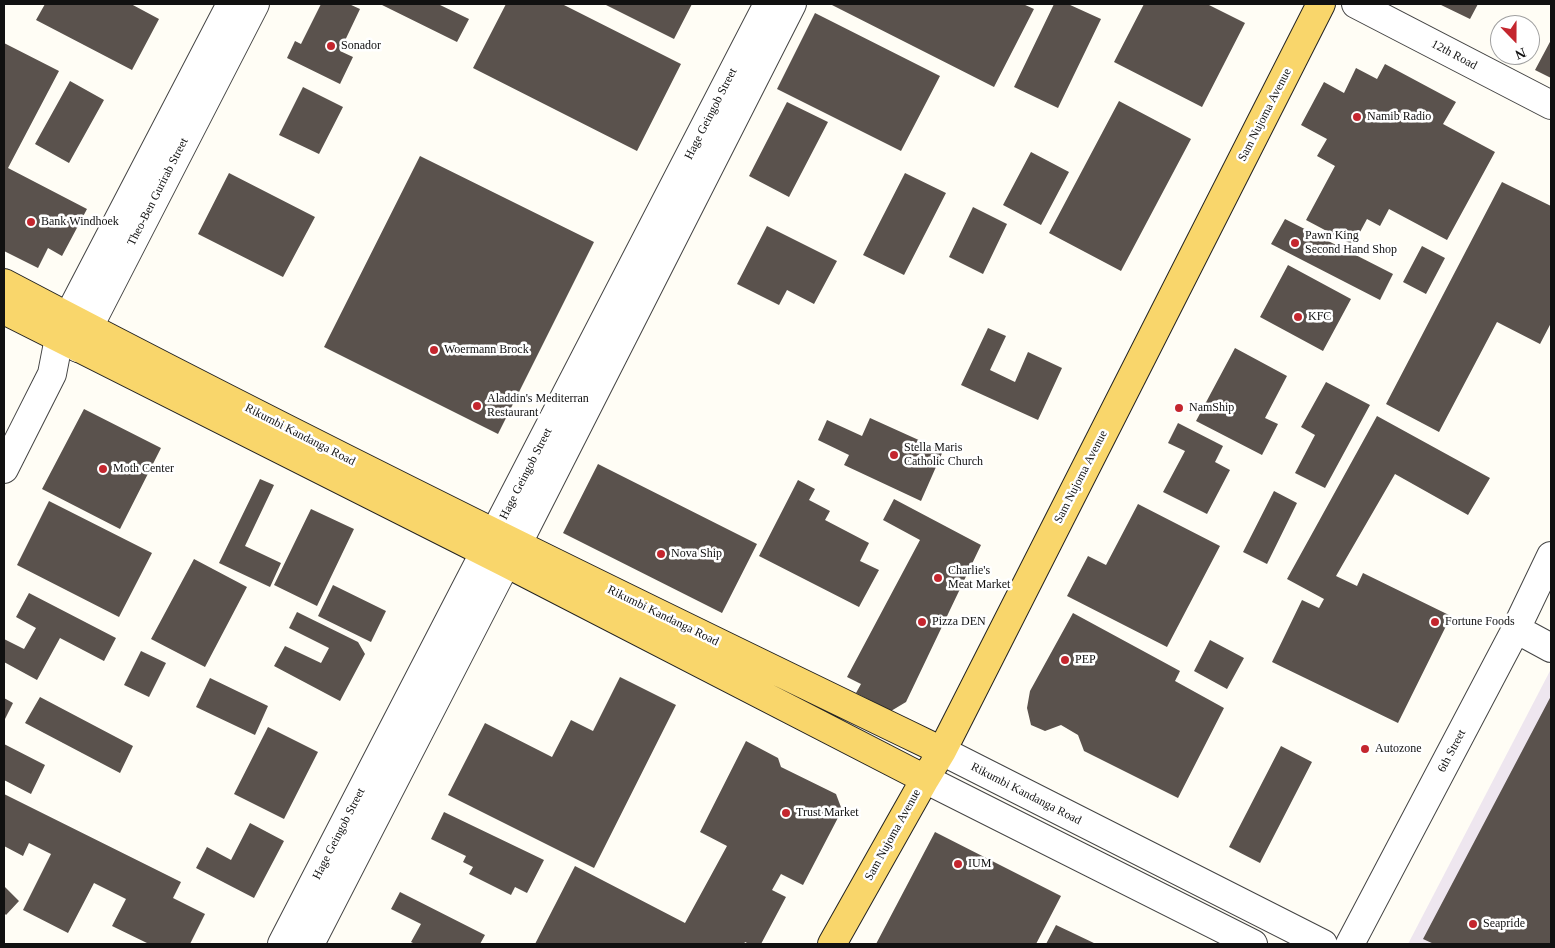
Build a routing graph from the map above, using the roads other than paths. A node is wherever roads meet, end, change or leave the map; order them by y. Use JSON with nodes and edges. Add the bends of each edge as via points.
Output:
{"nodes":[{"id":1,"x":231,"y":4,"type":"edge"},
{"id":2,"x":255,"y":4,"type":"edge"},
{"id":3,"x":768,"y":4,"type":"edge"},
{"id":4,"x":792,"y":4,"type":"edge"},
{"id":5,"x":1321,"y":4,"type":"edge"},
{"id":6,"x":1356,"y":4,"type":"edge"},
{"id":7,"x":1551,"y":106,"type":"edge"},
{"id":8,"x":4,"y":283,"type":"edge"},
{"id":9,"x":4,"y":310,"type":"edge"},
{"id":10,"x":73,"y":333,"type":"junction"},
{"id":11,"x":4,"y":469,"type":"edge"},
{"id":12,"x":501,"y":549,"type":"junction"},
{"id":13,"x":1551,"y":556,"type":"edge"},
{"id":14,"x":1516,"y":628,"type":"junction"},
{"id":15,"x":1551,"y":648,"type":"edge"},
{"id":16,"x":942,"y":751,"type":"junction"},
{"id":17,"x":925,"y":779,"type":"junction"},
{"id":18,"x":282,"y":944,"type":"edge"},
{"id":19,"x":310,"y":944,"type":"edge"},
{"id":20,"x":832,"y":944,"type":"edge"},
{"id":21,"x":1253,"y":944,"type":"edge"},
{"id":22,"x":1323,"y":944,"type":"edge"},
{"id":23,"x":1350,"y":944,"type":"edge"}],
"edges":[{"from":1,"to":10,"type":"street","name":"Theo-Ben Gurirab Street"},
{"from":2,"to":10,"type":"street","name":"Theo-Ben Gurirab Street"},
{"from":3,"to":12,"type":"street","name":"Hage Geingob Street"},
{"from":4,"to":12,"type":"street","name":"Hage Geingob Street"},
{"from":5,"to":16,"type":"main road","name":"Sam Nujoma Avenue"},
{"from":6,"to":7,"type":"street","name":"12th Road"},
{"from":8,"to":10,"type":"main road","name":"Rikumbi Kandanga Road"},
{"from":9,"to":10,"type":"main road","name":"Rikumbi Kandanga Road"},
{"from":10,"to":11,"type":"street","name":"Theo-Ben Gurirab Street"},
{"from":10,"to":12,"type":"main road","name":"Rikumbi Kandanga Road"},
{"from":12,"to":16,"type":"main road","name":"Rikumbi Kandanga Road"},
{"from":12,"to":17,"type":"main road","name":"Rikumbi Kandanga Road"},
{"from":12,"to":18,"type":"street","name":"Hage Geingob Street"},
{"from":12,"to":19,"type":"street","name":"Hage Geingob Street"},
{"from":13,"to":14,"type":"street","name":"6th Street"},
{"from":14,"to":15,"type":"street"},
{"from":14,"to":23,"type":"street","name":"6th Street"},
{"from":16,"to":17,"type":"main road","name":"Sam Nujoma Avenue"},
{"from":16,"to":22,"type":"street","name":"Rikumbi Kandanga Road"},
{"from":17,"to":20,"type":"main road","name":"Sam Nujoma Avenue"},
{"from":17,"to":21,"type":"street","name":"Rikumbi Kandanga Road"}]}
